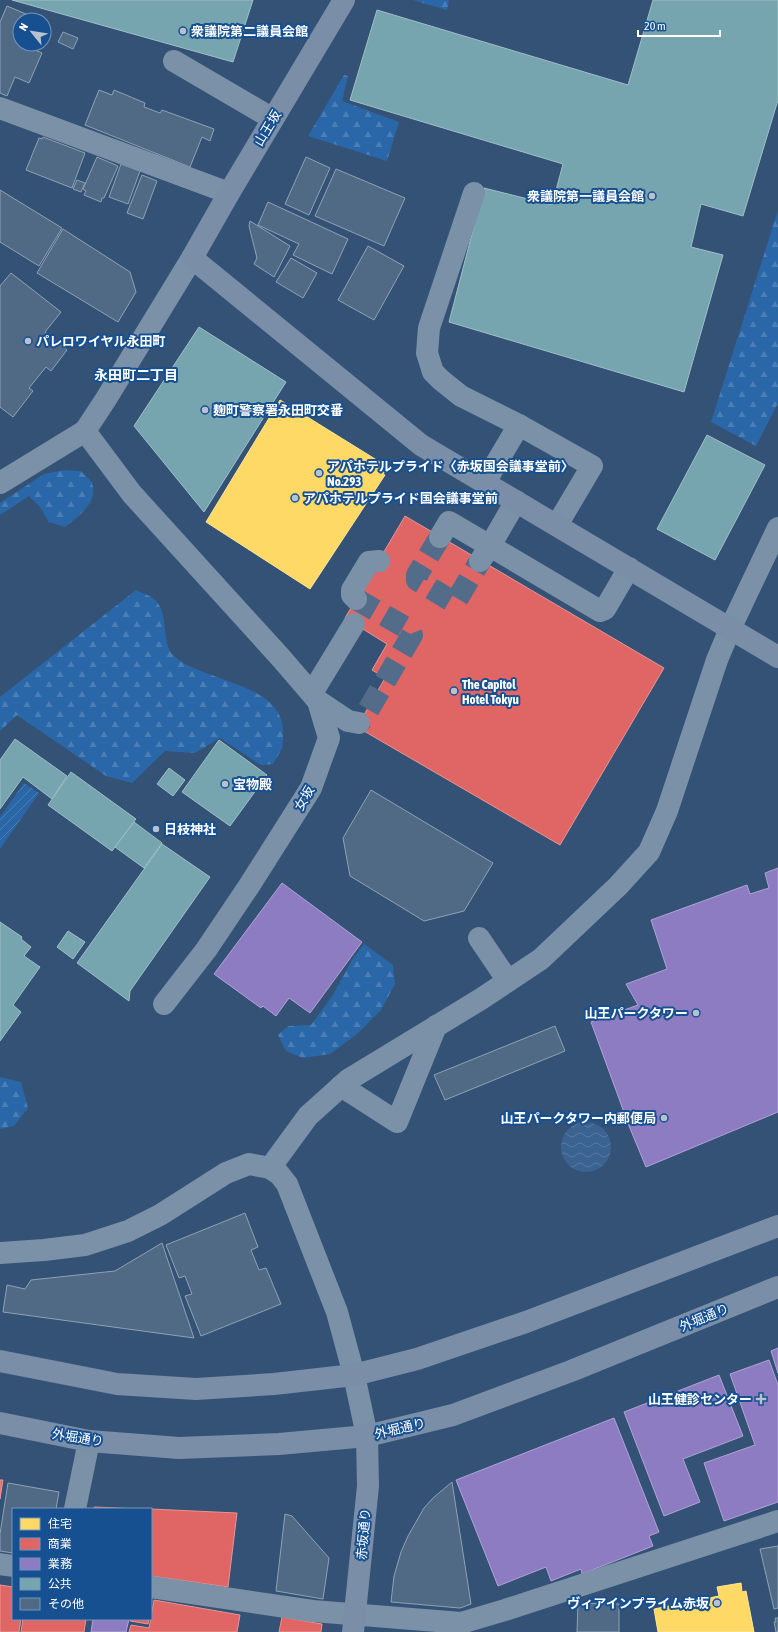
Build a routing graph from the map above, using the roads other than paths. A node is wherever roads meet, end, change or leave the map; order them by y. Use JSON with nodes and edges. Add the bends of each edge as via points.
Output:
{"nodes":[{"id":1,"x":344,"y":0,"type":"edge"},
{"id":2,"x":174,"y":61,"type":"dead end"},
{"id":3,"x":0,"y":108,"type":"edge"},
{"id":4,"x":273,"y":119,"type":"junction"},
{"id":5,"x":229,"y":193,"type":"junction"},
{"id":6,"x":474,"y":193,"type":"dead end"},
{"id":7,"x":192,"y":258,"type":"junction"},
{"id":8,"x":519,"y":425,"type":"junction"},
{"id":9,"x":85,"y":430,"type":"junction"},
{"id":10,"x":485,"y":482,"type":"junction"},
{"id":11,"x":0,"y":483,"type":"edge"},
{"id":12,"x":516,"y":501,"type":"junction"},
{"id":13,"x":557,"y":525,"type":"junction"},
{"id":14,"x":778,"y":528,"type":"edge"},
{"id":15,"x":440,"y":537,"type":"tunnel mouth"},
{"id":16,"x":485,"y":554,"type":"junction"},
{"id":17,"x":379,"y":561,"type":"dead end"},
{"id":18,"x":629,"y":568,"type":"junction"},
{"id":19,"x":356,"y":599,"type":"dead end"},
{"id":20,"x":354,"y":624,"type":"dead end"},
{"id":21,"x":730,"y":628,"type":"junction"},
{"id":22,"x":778,"y":657,"type":"edge"},
{"id":23,"x":315,"y":697,"type":"junction"},
{"id":24,"x":359,"y":723,"type":"dead end"},
{"id":25,"x":479,"y":938,"type":"dead end"},
{"id":26,"x":508,"y":981,"type":"junction"},
{"id":27,"x":164,"y":1004,"type":"dead end"},
{"id":28,"x":436,"y":1026,"type":"junction"},
{"id":29,"x":341,"y":1086,"type":"junction"},
{"id":30,"x":270,"y":1168,"type":"junction"},
{"id":31,"x":778,"y":1226,"type":"edge"},
{"id":32,"x":0,"y":1253,"type":"edge"},
{"id":33,"x":778,"y":1287,"type":"edge"},
{"id":34,"x":0,"y":1361,"type":"edge"},
{"id":35,"x":354,"y":1375,"type":"junction"},
{"id":36,"x":0,"y":1423,"type":"edge"},
{"id":37,"x":367,"y":1436,"type":"junction"},
{"id":38,"x":89,"y":1440,"type":"junction"},
{"id":39,"x":75,"y":1508,"type":"edge"},
{"id":40,"x":778,"y":1521,"type":"edge"},
{"id":41,"x":0,"y":1564,"type":"edge"},
{"id":42,"x":12,"y":1566,"type":"edge"},
{"id":43,"x":152,"y":1587,"type":"edge"},
{"id":44,"x":354,"y":1623,"type":"edge"}],
"edges":[{"from":1,"to":4,"type":"main road","name":"山王坂"},
{"from":2,"to":4,"type":"street"},
{"from":3,"to":5,"type":"street"},
{"from":4,"to":5,"type":"main road","name":"山王坂"},
{"from":5,"to":7,"type":"main road","name":"山王坂"},
{"from":6,"to":8,"type":"street","via":[[429,328],[427,353],[433,372],[461,396]]},
{"from":7,"to":9,"type":"street"},
{"from":7,"to":10,"type":"main road","via":[[421,445]]},
{"from":8,"to":10,"type":"street"},
{"from":8,"to":13,"type":"street","via":[[592,466]]},
{"from":9,"to":11,"type":"street"},
{"from":9,"to":23,"type":"street","via":[[132,494]]},
{"from":10,"to":12,"type":"main road"},
{"from":12,"to":13,"type":"main road"},
{"from":12,"to":16,"type":"street"},
{"from":13,"to":18,"type":"main road"},
{"from":14,"to":21,"type":"street"},
{"from":15,"to":16,"type":"street","via":[[449,522]]},
{"from":16,"to":18,"type":"street","via":[[600,611],[605,610]]},
{"from":17,"to":19,"type":"street","via":[[369,562],[352,590],[352,595]]},
{"from":18,"to":21,"type":"main road"},
{"from":20,"to":23,"type":"street"},
{"from":21,"to":22,"type":"main road"},
{"from":21,"to":26,"type":"street","via":[[667,811],[649,852],[618,886],[541,959]]},
{"from":23,"to":24,"type":"street","via":[[348,721]]},
{"from":23,"to":27,"type":"street","name":"女坂","via":[[329,738],[311,788],[206,950]]},
{"from":25,"to":26,"type":"street"},
{"from":26,"to":28,"type":"street"},
{"from":28,"to":29,"type":"street"},
{"from":28,"to":29,"type":"street","via":[[397,1122]]},
{"from":29,"to":30,"type":"street","via":[[308,1116]]},
{"from":30,"to":32,"type":"street","via":[[248,1164],[226,1173],[128,1231],[85,1245]]},
{"from":30,"to":35,"type":"street","via":[[287,1184],[337,1312]]},
{"from":31,"to":35,"type":"main road","via":[[526,1322],[417,1359]]},
{"from":33,"to":37,"type":"main road","name":"外堀通り","via":[[453,1415]]},
{"from":34,"to":35,"type":"main road","via":[[117,1384],[196,1389]]},
{"from":35,"to":37,"type":"street"},
{"from":36,"to":38,"type":"main road","name":"外堀通り"},
{"from":37,"to":38,"type":"main road","name":"外堀通り","via":[[279,1444],[179,1448]]},
{"from":37,"to":44,"type":"main road","name":"赤坂通り","via":[[368,1486]]},
{"from":38,"to":39,"type":"street"},
{"from":40,"to":44,"type":"street","via":[[461,1623]]},
{"from":41,"to":42,"type":"street"},
{"from":43,"to":44,"type":"street","via":[[313,1611]]}]}
